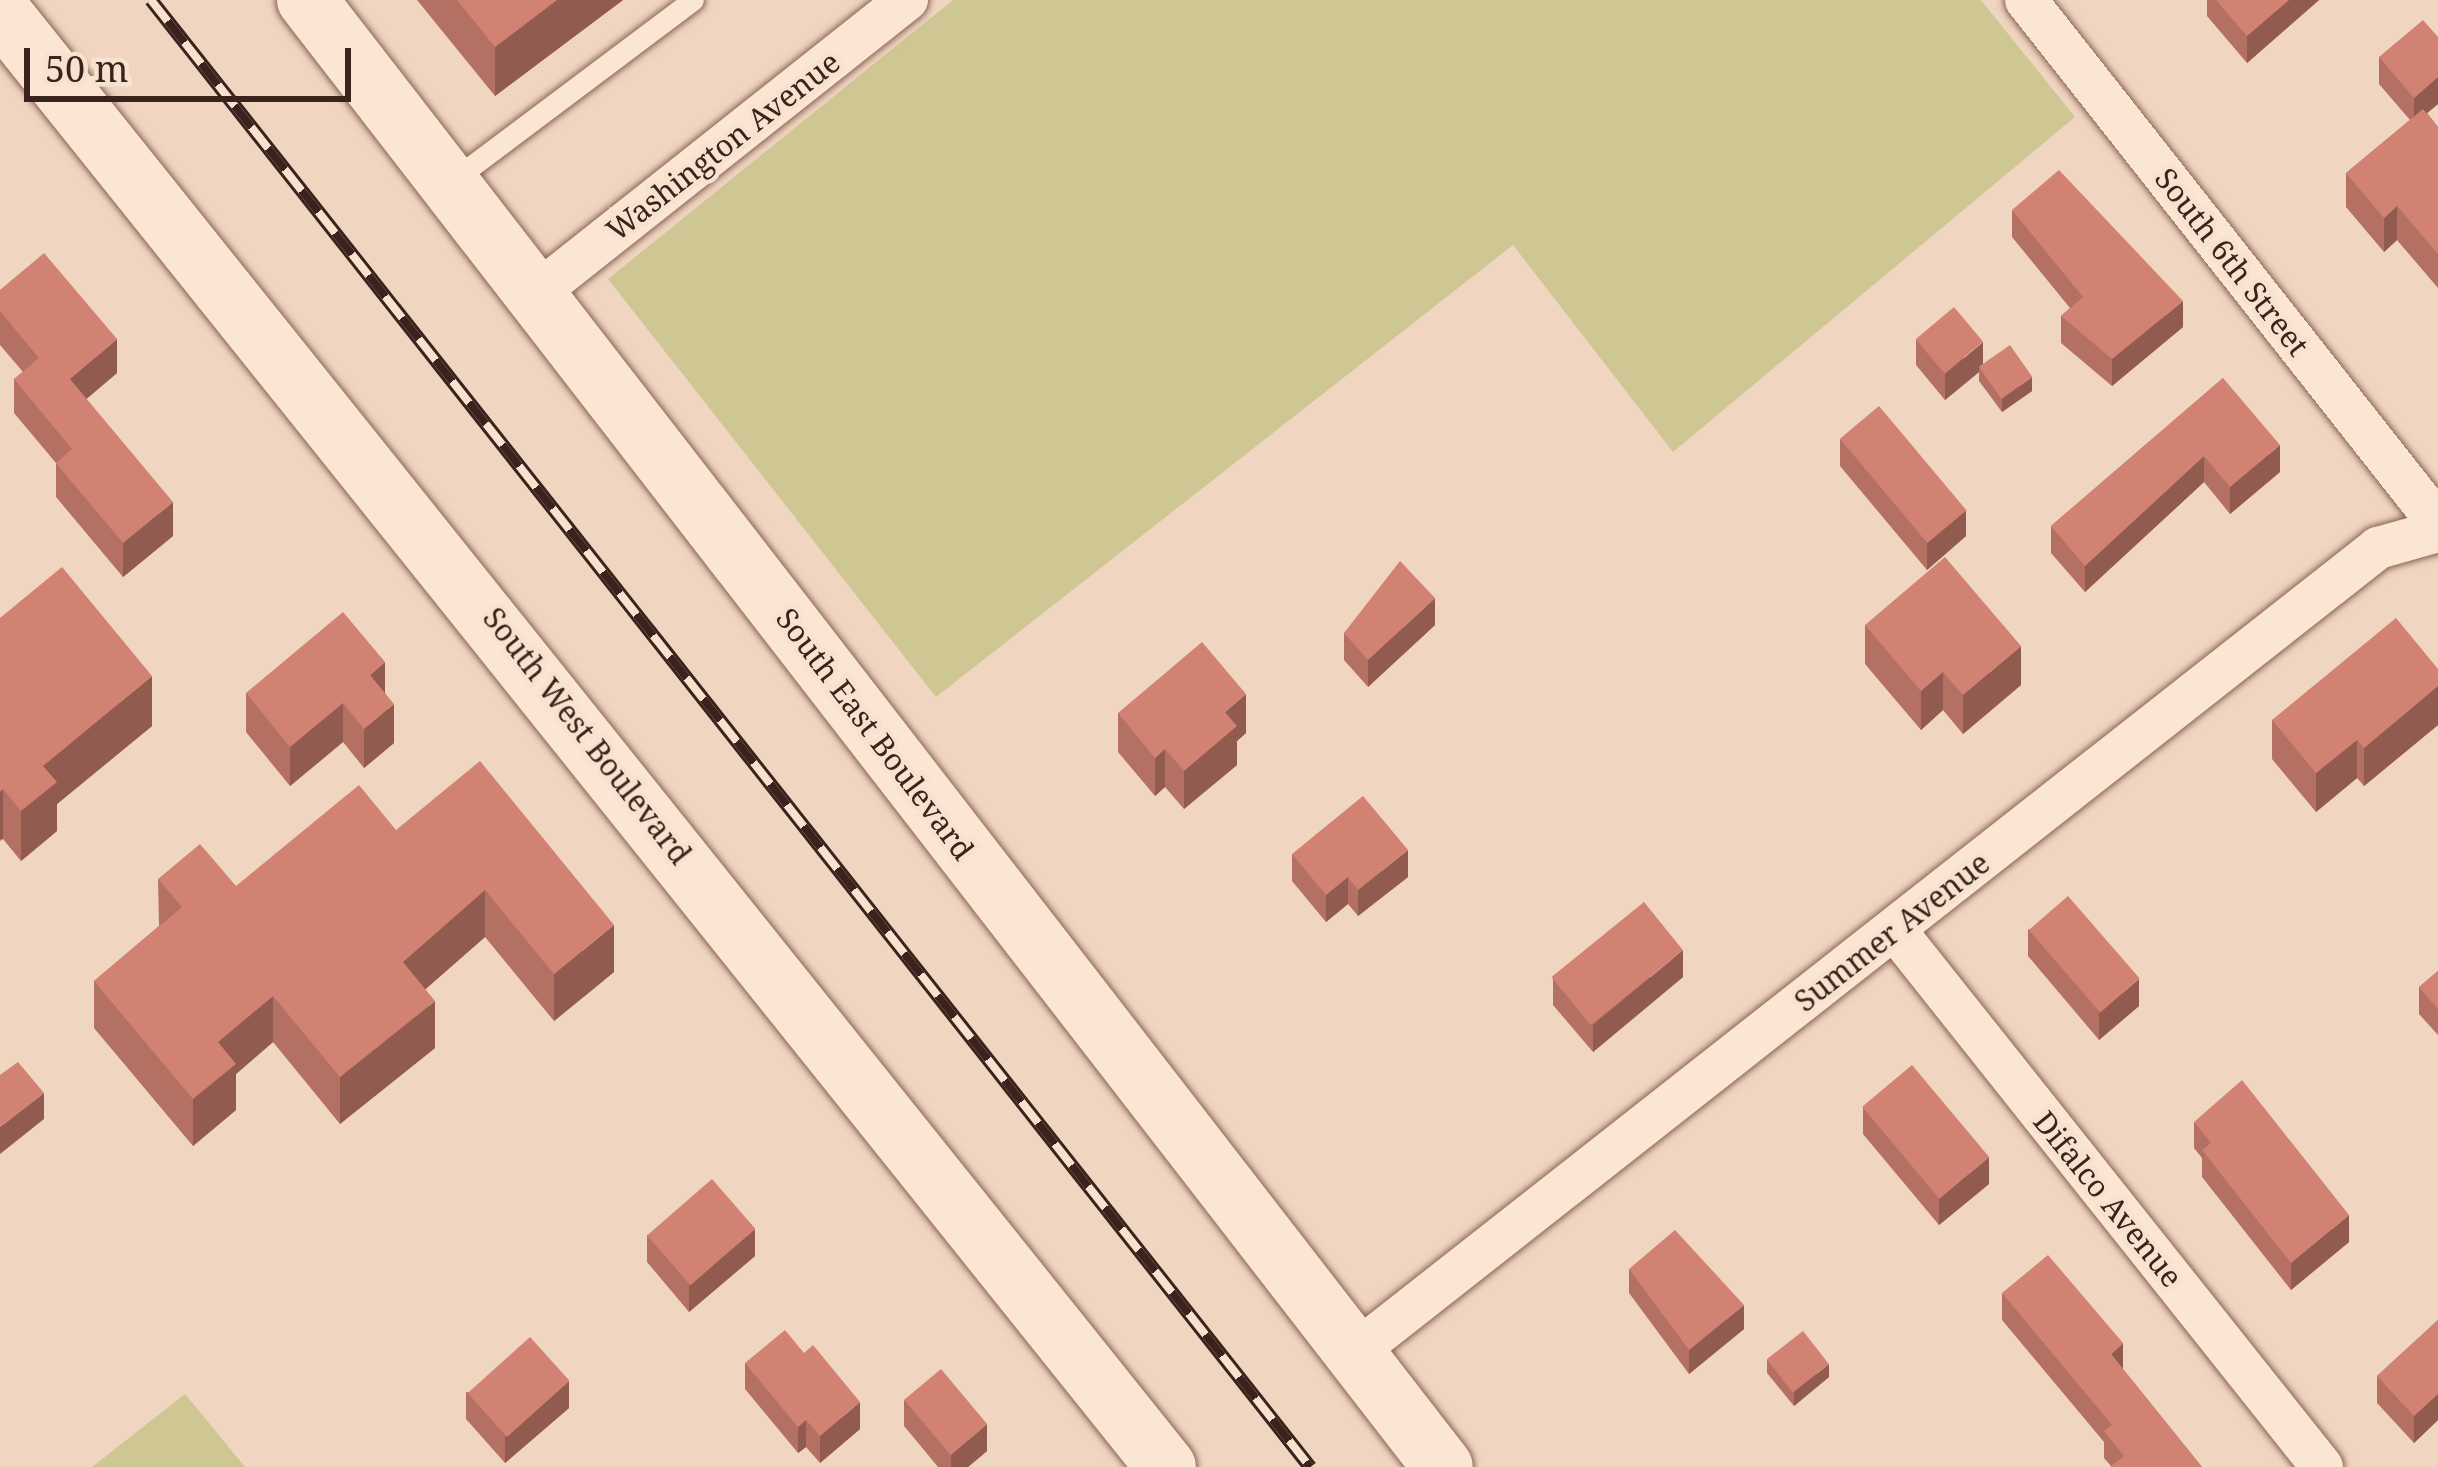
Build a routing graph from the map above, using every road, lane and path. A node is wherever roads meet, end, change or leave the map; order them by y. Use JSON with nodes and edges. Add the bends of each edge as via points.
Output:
{"nodes":[{"id":1,"x":307,"y":0,"type":"edge"},
{"id":2,"x":693,"y":0,"type":"edge"},
{"id":3,"x":907,"y":0,"type":"edge"},
{"id":4,"x":2026,"y":0,"type":"edge"},
{"id":5,"x":0,"y":11,"type":"edge"},
{"id":6,"x":453,"y":180,"type":"junction"},
{"id":7,"x":538,"y":292,"type":"junction"},
{"id":8,"x":2438,"y":527,"type":"edge"},
{"id":9,"x":1894,"y":930,"type":"junction"},
{"id":10,"x":1354,"y":1353,"type":"junction"},
{"id":11,"x":1166,"y":1467,"type":"edge"},
{"id":12,"x":1443,"y":1467,"type":"edge"},
{"id":13,"x":2322,"y":1467,"type":"edge"}],
"edges":[{"from":1,"to":6,"type":"main road","name":"South East Boulevard"},
{"from":2,"to":6,"type":"lane"},
{"from":3,"to":7,"type":"street","name":"Washington Avenue"},
{"from":4,"to":8,"type":"street","name":"South 6th Street"},
{"from":5,"to":11,"type":"main road","name":"South West Boulevard"},
{"from":6,"to":7,"type":"main road","name":"South East Boulevard"},
{"from":7,"to":10,"type":"main road","name":"South East Boulevard"},
{"from":8,"to":9,"type":"street","name":"Summer Avenue","via":[[2378,548]]},
{"from":9,"to":10,"type":"street","name":"Summer Avenue"},
{"from":9,"to":13,"type":"street","name":"Difalco Avenue"},
{"from":10,"to":12,"type":"main road","name":"South East Boulevard"}]}
